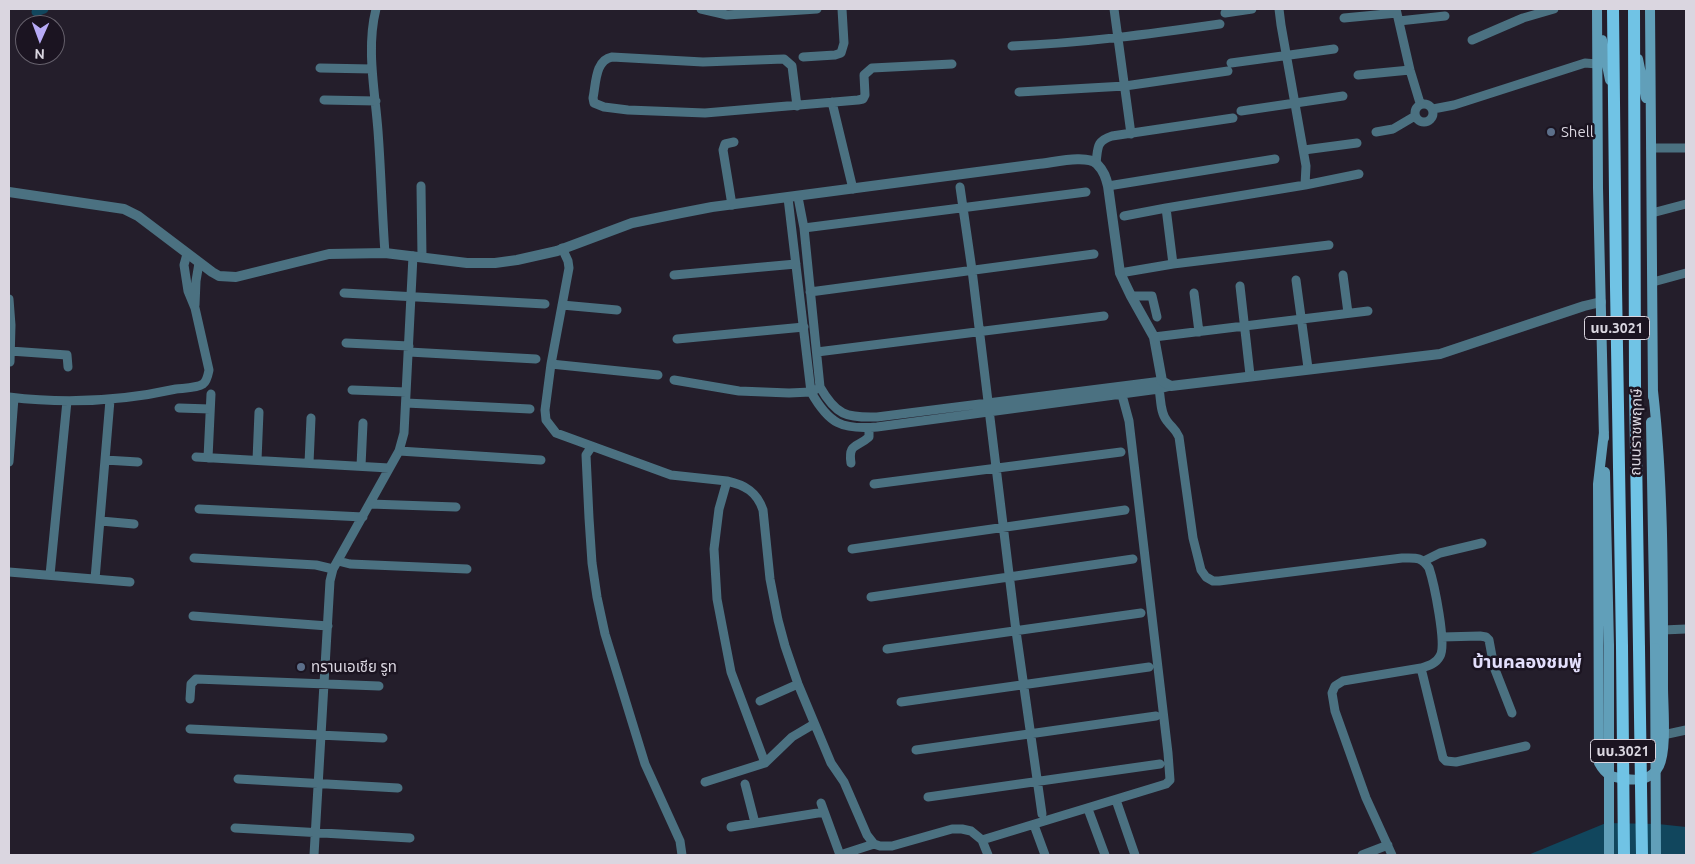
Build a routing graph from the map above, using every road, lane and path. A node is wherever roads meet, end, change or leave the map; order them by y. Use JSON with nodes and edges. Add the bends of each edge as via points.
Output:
{"nodes":[{"id":1,"x":376,"y":9,"type":"edge"},
{"id":2,"x":701,"y":9,"type":"edge"},
{"id":3,"x":817,"y":9,"type":"edge"},
{"id":4,"x":842,"y":9,"type":"edge"},
{"id":5,"x":1114,"y":9,"type":"edge"},
{"id":6,"x":1252,"y":9,"type":"edge"},
{"id":7,"x":1279,"y":9,"type":"edge"},
{"id":8,"x":1554,"y":9,"type":"edge"},
{"id":9,"x":1613,"y":9,"type":"edge"},
{"id":10,"x":1634,"y":9,"type":"edge"},
{"id":11,"x":1650,"y":9,"type":"edge"},
{"id":12,"x":1225,"y":13,"type":"dead end"},
{"id":13,"x":1397,"y":14,"type":"edge"},
{"id":14,"x":1597,"y":14,"type":"edge"},
{"id":15,"x":1446,"y":16,"type":"dead end"},
{"id":16,"x":1344,"y":18,"type":"dead end"},
{"id":17,"x":1220,"y":24,"type":"dead end"},
{"id":18,"x":1634,"y":36,"type":"junction"},
{"id":19,"x":1118,"y":38,"type":"junction"},
{"id":20,"x":1472,"y":40,"type":"dead end"},
{"id":21,"x":1012,"y":46,"type":"dead end"},
{"id":22,"x":1334,"y":49,"type":"dead end"},
{"id":23,"x":1286,"y":55,"type":"junction"},
{"id":24,"x":803,"y":57,"type":"dead end"},
{"id":25,"x":952,"y":64,"type":"dead end"},
{"id":26,"x":1598,"y":64,"type":"junction"},
{"id":27,"x":320,"y":68,"type":"dead end"},
{"id":28,"x":372,"y":68,"type":"junction"},
{"id":29,"x":1410,"y":70,"type":"junction"},
{"id":30,"x":1358,"y":75,"type":"dead end"},
{"id":31,"x":1125,"y":86,"type":"junction"},
{"id":32,"x":1019,"y":92,"type":"dead end"},
{"id":33,"x":1343,"y":96,"type":"dead end"},
{"id":34,"x":1614,"y":98,"type":"junction"},
{"id":35,"x":324,"y":100,"type":"dead end"},
{"id":36,"x":376,"y":101,"type":"junction"},
{"id":37,"x":832,"y":102,"type":"junction"},
{"id":38,"x":1295,"y":103,"type":"junction"},
{"id":39,"x":1420,"y":103,"type":"junction"},
{"id":40,"x":797,"y":106,"type":"junction"},
{"id":41,"x":1433,"y":109,"type":"junction"},
{"id":42,"x":1241,"y":111,"type":"dead end"},
{"id":43,"x":1414,"y":116,"type":"junction"},
{"id":44,"x":1233,"y":118,"type":"dead end"},
{"id":45,"x":1650,"y":119,"type":"junction"},
{"id":46,"x":1376,"y":132,"type":"dead end"},
{"id":47,"x":1131,"y":134,"type":"junction"},
{"id":48,"x":734,"y":142,"type":"dead end"},
{"id":49,"x":1357,"y":142,"type":"dead end"},
{"id":50,"x":1651,"y":148,"type":"junction"},
{"id":51,"x":1686,"y":148,"type":"edge"},
{"id":52,"x":1304,"y":150,"type":"junction"},
{"id":53,"x":1275,"y":159,"type":"dead end"},
{"id":54,"x":1096,"y":162,"type":"junction"},
{"id":55,"x":1359,"y":174,"type":"dead end"},
{"id":56,"x":1305,"y":185,"type":"junction"},
{"id":57,"x":422,"y":186,"type":"dead end"},
{"id":58,"x":1108,"y":186,"type":"junction"},
{"id":59,"x":960,"y":187,"type":"dead end"},
{"id":60,"x":852,"y":190,"type":"junction"},
{"id":61,"x":9,"y":192,"type":"edge"},
{"id":62,"x":1086,"y":192,"type":"dead end"},
{"id":63,"x":793,"y":198,"type":"junction"},
{"id":64,"x":732,"y":204,"type":"junction"},
{"id":65,"x":1686,"y":204,"type":"edge"},
{"id":66,"x":964,"y":207,"type":"junction"},
{"id":67,"x":1166,"y":208,"type":"junction"},
{"id":68,"x":1652,"y":213,"type":"junction"},
{"id":69,"x":1124,"y":216,"type":"dead end"},
{"id":70,"x":804,"y":228,"type":"junction"},
{"id":71,"x":1329,"y":245,"type":"dead end"},
{"id":72,"x":562,"y":248,"type":"junction"},
{"id":73,"x":385,"y":253,"type":"junction"},
{"id":74,"x":187,"y":254,"type":"junction"},
{"id":75,"x":1094,"y":254,"type":"dead end"},
{"id":76,"x":418,"y":256,"type":"junction"},
{"id":77,"x":199,"y":263,"type":"junction"},
{"id":78,"x":796,"y":264,"type":"junction"},
{"id":79,"x":1173,"y":264,"type":"junction"},
{"id":80,"x":972,"y":270,"type":"junction"},
{"id":81,"x":1120,"y":273,"type":"junction"},
{"id":82,"x":1686,"y":273,"type":"edge"},
{"id":83,"x":674,"y":275,"type":"dead end"},
{"id":84,"x":1343,"y":275,"type":"dead end"},
{"id":85,"x":1296,"y":280,"type":"dead end"},
{"id":86,"x":1653,"y":282,"type":"junction"},
{"id":87,"x":1240,"y":286,"type":"dead end"},
{"id":88,"x":810,"y":292,"type":"junction"},
{"id":89,"x":344,"y":293,"type":"dead end"},
{"id":90,"x":1194,"y":293,"type":"dead end"},
{"id":91,"x":412,"y":296,"type":"junction"},
{"id":92,"x":1131,"y":296,"type":"junction"},
{"id":93,"x":9,"y":301,"type":"edge"},
{"id":94,"x":1601,"y":302,"type":"junction"},
{"id":95,"x":545,"y":304,"type":"dead end"},
{"id":96,"x":562,"y":304,"type":"junction"},
{"id":97,"x":195,"y":308,"type":"junction"},
{"id":98,"x":617,"y":310,"type":"dead end"},
{"id":99,"x":1368,"y":311,"type":"dead end"},
{"id":100,"x":1348,"y":313,"type":"junction"},
{"id":101,"x":1104,"y":316,"type":"dead end"},
{"id":102,"x":1157,"y":316,"type":"dead end"},
{"id":103,"x":1302,"y":318,"type":"junction"},
{"id":104,"x":1244,"y":326,"type":"junction"},
{"id":105,"x":804,"y":327,"type":"junction"},
{"id":106,"x":980,"y":332,"type":"junction"},
{"id":107,"x":1199,"y":332,"type":"junction"},
{"id":108,"x":1154,"y":337,"type":"junction"},
{"id":109,"x":677,"y":339,"type":"dead end"},
{"id":110,"x":346,"y":342,"type":"dead end"},
{"id":111,"x":409,"y":349,"type":"junction"},
{"id":112,"x":10,"y":351,"type":"junction"},
{"id":113,"x":817,"y":352,"type":"junction"},
{"id":114,"x":536,"y":359,"type":"dead end"},
{"id":115,"x":10,"y":362,"type":"dead end"},
{"id":116,"x":551,"y":364,"type":"junction"},
{"id":117,"x":68,"y":367,"type":"dead end"},
{"id":118,"x":1308,"y":368,"type":"junction"},
{"id":119,"x":658,"y":375,"type":"dead end"},
{"id":120,"x":1250,"y":375,"type":"junction"},
{"id":121,"x":674,"y":380,"type":"dead end"},
{"id":122,"x":1162,"y":385,"type":"junction"},
{"id":123,"x":820,"y":387,"type":"junction"},
{"id":124,"x":352,"y":390,"type":"dead end"},
{"id":125,"x":1123,"y":391,"type":"junction"},
{"id":126,"x":1653,"y":391,"type":"junction"},
{"id":127,"x":406,"y":392,"type":"junction"},
{"id":128,"x":811,"y":392,"type":"junction"},
{"id":129,"x":211,"y":394,"type":"dead end"},
{"id":130,"x":11,"y":398,"type":"edge"},
{"id":131,"x":110,"y":400,"type":"junction"},
{"id":132,"x":67,"y":401,"type":"junction"},
{"id":133,"x":406,"y":402,"type":"junction"},
{"id":134,"x":987,"y":403,"type":"junction"},
{"id":135,"x":179,"y":408,"type":"dead end"},
{"id":136,"x":210,"y":409,"type":"junction"},
{"id":137,"x":530,"y":409,"type":"dead end"},
{"id":138,"x":260,"y":412,"type":"dead end"},
{"id":139,"x":989,"y":412,"type":"junction"},
{"id":140,"x":311,"y":418,"type":"dead end"},
{"id":141,"x":363,"y":422,"type":"dead end"},
{"id":142,"x":869,"y":428,"type":"junction"},
{"id":143,"x":1604,"y":432,"type":"junction"},
{"id":144,"x":592,"y":446,"type":"junction"},
{"id":145,"x":399,"y":451,"type":"junction"},
{"id":146,"x":1121,"y":452,"type":"dead end"},
{"id":147,"x":196,"y":457,"type":"dead end"},
{"id":148,"x":208,"y":458,"type":"junction"},
{"id":149,"x":105,"y":460,"type":"junction"},
{"id":150,"x":257,"y":460,"type":"junction"},
{"id":151,"x":540,"y":460,"type":"dead end"},
{"id":152,"x":9,"y":462,"type":"edge"},
{"id":153,"x":138,"y":462,"type":"dead end"},
{"id":154,"x":309,"y":463,"type":"junction"},
{"id":155,"x":851,"y":463,"type":"dead end"},
{"id":156,"x":360,"y":466,"type":"junction"},
{"id":157,"x":389,"y":468,"type":"junction"},
{"id":158,"x":997,"y":468,"type":"junction"},
{"id":159,"x":727,"y":482,"type":"junction"},
{"id":160,"x":874,"y":484,"type":"dead end"},
{"id":161,"x":370,"y":504,"type":"junction"},
{"id":162,"x":456,"y":507,"type":"dead end"},
{"id":163,"x":199,"y":509,"type":"dead end"},
{"id":164,"x":1125,"y":510,"type":"dead end"},
{"id":165,"x":363,"y":517,"type":"junction"},
{"id":166,"x":100,"y":521,"type":"junction"},
{"id":167,"x":134,"y":524,"type":"dead end"},
{"id":168,"x":1004,"y":528,"type":"junction"},
{"id":169,"x":1482,"y":543,"type":"dead end"},
{"id":170,"x":852,"y":549,"type":"dead end"},
{"id":171,"x":194,"y":558,"type":"dead end"},
{"id":172,"x":1133,"y":559,"type":"dead end"},
{"id":173,"x":1424,"y":561,"type":"junction"},
{"id":174,"x":336,"y":565,"type":"junction"},
{"id":175,"x":467,"y":569,"type":"dead end"},
{"id":176,"x":9,"y":572,"type":"edge"},
{"id":177,"x":50,"y":575,"type":"junction"},
{"id":178,"x":1010,"y":577,"type":"junction"},
{"id":179,"x":95,"y":579,"type":"junction"},
{"id":180,"x":130,"y":582,"type":"dead end"},
{"id":181,"x":871,"y":597,"type":"dead end"},
{"id":182,"x":1141,"y":613,"type":"dead end"},
{"id":183,"x":193,"y":616,"type":"dead end"},
{"id":184,"x":328,"y":626,"type":"junction"},
{"id":185,"x":1686,"y":629,"type":"edge"},
{"id":186,"x":1663,"y":630,"type":"junction"},
{"id":187,"x":1016,"y":631,"type":"junction"},
{"id":188,"x":1442,"y":637,"type":"junction"},
{"id":189,"x":887,"y":649,"type":"dead end"},
{"id":190,"x":1149,"y":667,"type":"dead end"},
{"id":191,"x":1421,"y":668,"type":"junction"},
{"id":192,"x":324,"y":683,"type":"junction"},
{"id":193,"x":798,"y":684,"type":"junction"},
{"id":194,"x":1024,"y":685,"type":"junction"},
{"id":195,"x":379,"y":686,"type":"dead end"},
{"id":196,"x":190,"y":699,"type":"dead end"},
{"id":197,"x":760,"y":701,"type":"dead end"},
{"id":198,"x":901,"y":702,"type":"dead end"},
{"id":199,"x":1512,"y":713,"type":"dead end"},
{"id":200,"x":1156,"y":716,"type":"dead end"},
{"id":201,"x":814,"y":724,"type":"junction"},
{"id":202,"x":190,"y":729,"type":"dead end"},
{"id":203,"x":1686,"y":730,"type":"edge"},
{"id":204,"x":1031,"y":733,"type":"junction"},
{"id":205,"x":321,"y":735,"type":"junction"},
{"id":206,"x":1663,"y":735,"type":"junction"},
{"id":207,"x":382,"y":738,"type":"dead end"},
{"id":208,"x":1526,"y":746,"type":"dead end"},
{"id":209,"x":916,"y":750,"type":"dead end"},
{"id":210,"x":765,"y":762,"type":"junction"},
{"id":211,"x":1160,"y":764,"type":"dead end"},
{"id":212,"x":238,"y":779,"type":"dead end"},
{"id":213,"x":705,"y":782,"type":"dead end"},
{"id":214,"x":1036,"y":782,"type":"junction"},
{"id":215,"x":318,"y":784,"type":"junction"},
{"id":216,"x":745,"y":784,"type":"dead end"},
{"id":217,"x":398,"y":788,"type":"dead end"},
{"id":218,"x":928,"y":797,"type":"dead end"},
{"id":219,"x":1116,"y":800,"type":"junction"},
{"id":220,"x":1088,"y":809,"type":"junction"},
{"id":221,"x":1042,"y":814,"type":"dead end"},
{"id":222,"x":756,"y":823,"type":"junction"},
{"id":223,"x":1034,"y":825,"type":"junction"},
{"id":224,"x":731,"y":827,"type":"dead end"},
{"id":225,"x":235,"y":828,"type":"dead end"},
{"id":226,"x":315,"y":833,"type":"junction"},
{"id":227,"x":410,"y":838,"type":"dead end"},
{"id":228,"x":982,"y":840,"type":"junction"},
{"id":229,"x":874,"y":844,"type":"junction"},
{"id":230,"x":1388,"y":845,"type":"junction"},
{"id":231,"x":314,"y":855,"type":"edge"},
{"id":232,"x":682,"y":855,"type":"edge"},
{"id":233,"x":840,"y":855,"type":"edge"},
{"id":234,"x":988,"y":855,"type":"edge"},
{"id":235,"x":1044,"y":855,"type":"edge"},
{"id":236,"x":1105,"y":855,"type":"edge"},
{"id":237,"x":1135,"y":855,"type":"edge"},
{"id":238,"x":1362,"y":855,"type":"edge"},
{"id":239,"x":1392,"y":855,"type":"edge"},
{"id":240,"x":1609,"y":855,"type":"edge"},
{"id":241,"x":1624,"y":855,"type":"edge"},
{"id":242,"x":1642,"y":855,"type":"edge"},
{"id":243,"x":1656,"y":855,"type":"edge"}],
"edges":[{"from":1,"to":28,"type":"street"},
{"from":2,"to":3,"type":"street","via":[[727,16]]},
{"from":4,"to":24,"type":"street","via":[[844,43],[841,53]]},
{"from":5,"to":19,"type":"street"},
{"from":6,"to":12,"type":"street"},
{"from":7,"to":23,"type":"street"},
{"from":8,"to":20,"type":"street","via":[[1523,18]]},
{"from":9,"to":34,"type":"main road","name":"ถนนราชพฤกษ์","number":"นบ.3021"},
{"from":10,"to":18,"type":"main road","name":"ถนนราชพฤกษ์","number":"นบ.3021"},
{"from":11,"to":45,"type":"main road","name":"ถนนราชพฤกษ์","number":"นบ.3021"},
{"from":13,"to":15,"type":"street"},
{"from":13,"to":16,"type":"street"},
{"from":13,"to":29,"type":"street"},
{"from":14,"to":26,"type":"main road","name":"ถนนราชพฤกษ์","number":"นบ.3021"},
{"from":14,"to":34,"type":"main road"},
{"from":17,"to":19,"type":"street"},
{"from":18,"to":45,"type":"main road"},
{"from":18,"to":242,"type":"main road","name":"ถนนราชพฤกษ์","number":"นบ.3021","bridge":true},
{"from":19,"to":21,"type":"street"},
{"from":19,"to":31,"type":"street"},
{"from":22,"to":23,"type":"street"},
{"from":23,"to":31,"type":"street"},
{"from":23,"to":38,"type":"street"},
{"from":25,"to":37,"type":"street","via":[[872,68],[864,74],[863,99]]},
{"from":26,"to":41,"type":"street","via":[[1585,64],[1454,106]]},
{"from":26,"to":94,"type":"main road","name":"ถนนราชพฤกษ์","number":"นบ.3021"},
{"from":27,"to":28,"type":"street"},
{"from":28,"to":36,"type":"street"},
{"from":29,"to":30,"type":"street"},
{"from":29,"to":39,"type":"street"},
{"from":31,"to":32,"type":"street"},
{"from":31,"to":47,"type":"street"},
{"from":33,"to":38,"type":"street"},
{"from":34,"to":241,"type":"main road","name":"ถนนราชพฤกษ์","number":"นบ.3021","bridge":true},
{"from":35,"to":36,"type":"street"},
{"from":36,"to":73,"type":"street"},
{"from":37,"to":40,"type":"street"},
{"from":37,"to":60,"type":"street"},
{"from":38,"to":42,"type":"street"},
{"from":38,"to":52,"type":"street"},
{"from":39,"to":41,"type":"street"},
{"from":39,"to":43,"type":"street"},
{"from":40,"to":40,"type":"street","via":[[792,66],[784,59],[702,62],[606,58],[599,66],[592,98],[594,103],[604,107],[628,110],[706,113]]},
{"from":41,"to":43,"type":"street","via":[[1427,122],[1420,122]]},
{"from":43,"to":46,"type":"street","via":[[1393,128]]},
{"from":44,"to":47,"type":"street"},
{"from":45,"to":50,"type":"main road","name":"ถนนราชพฤกษ์","number":"นบ.3021"},
{"from":47,"to":54,"type":"street","via":[[1104,138],[1099,142]]},
{"from":48,"to":64,"type":"street","via":[[726,144],[722,150]]},
{"from":49,"to":52,"type":"street"},
{"from":50,"to":51,"type":"street"},
{"from":50,"to":68,"type":"main road","name":"ถนนราชพฤกษ์","number":"นบ.3021"},
{"from":52,"to":56,"type":"street"},
{"from":53,"to":58,"type":"street"},
{"from":54,"to":58,"type":"street"},
{"from":54,"to":60,"type":"street","via":[[1080,159]]},
{"from":55,"to":56,"type":"street"},
{"from":56,"to":67,"type":"street"},
{"from":57,"to":76,"type":"street"},
{"from":58,"to":81,"type":"street"},
{"from":59,"to":66,"type":"street"},
{"from":60,"to":63,"type":"street"},
{"from":61,"to":74,"type":"street","via":[[124,209]]},
{"from":62,"to":66,"type":"street"},
{"from":63,"to":64,"type":"street"},
{"from":63,"to":70,"type":"street"},
{"from":63,"to":78,"type":"street"},
{"from":64,"to":72,"type":"street","via":[[632,224]]},
{"from":65,"to":68,"type":"street"},
{"from":66,"to":70,"type":"street"},
{"from":66,"to":80,"type":"street"},
{"from":67,"to":69,"type":"street"},
{"from":67,"to":79,"type":"street"},
{"from":68,"to":86,"type":"main road","name":"ถนนราชพฤกษ์","number":"นบ.3021"},
{"from":70,"to":88,"type":"street"},
{"from":71,"to":79,"type":"street"},
{"from":72,"to":76,"type":"street","via":[[495,263],[467,263]]},
{"from":72,"to":96,"type":"street","via":[[569,265]]},
{"from":73,"to":76,"type":"street"},
{"from":73,"to":77,"type":"street","via":[[329,254],[236,278],[219,276]]},
{"from":74,"to":77,"type":"street"},
{"from":74,"to":97,"type":"street","via":[[184,265],[188,291]]},
{"from":75,"to":80,"type":"street"},
{"from":76,"to":91,"type":"street"},
{"from":77,"to":97,"type":"street"},
{"from":78,"to":83,"type":"street"},
{"from":78,"to":105,"type":"street"},
{"from":79,"to":81,"type":"street"},
{"from":80,"to":88,"type":"street"},
{"from":80,"to":106,"type":"street"},
{"from":81,"to":92,"type":"street"},
{"from":82,"to":86,"type":"street"},
{"from":84,"to":100,"type":"street"},
{"from":85,"to":103,"type":"street"},
{"from":86,"to":126,"type":"main road","name":"ถนนราชพฤกษ์","number":"นบ.3021"},
{"from":87,"to":104,"type":"street"},
{"from":88,"to":113,"type":"street"},
{"from":89,"to":91,"type":"street"},
{"from":90,"to":107,"type":"street"},
{"from":91,"to":95,"type":"street"},
{"from":91,"to":111,"type":"street"},
{"from":92,"to":102,"type":"street","via":[[1152,296]]},
{"from":92,"to":108,"type":"street"},
{"from":93,"to":112,"type":"street"},
{"from":94,"to":118,"type":"street","via":[[1440,354]]},
{"from":94,"to":143,"type":"main road","name":"ถนนราชพฤกษ์","number":"นบ.3021"},
{"from":96,"to":98,"type":"street"},
{"from":96,"to":116,"type":"street"},
{"from":97,"to":131,"type":"street","via":[[209,370],[202,384]]},
{"from":99,"to":100,"type":"street"},
{"from":100,"to":103,"type":"street"},
{"from":101,"to":106,"type":"street"},
{"from":103,"to":104,"type":"street"},
{"from":103,"to":118,"type":"street"},
{"from":104,"to":107,"type":"street"},
{"from":104,"to":120,"type":"street"},
{"from":105,"to":109,"type":"street"},
{"from":105,"to":128,"type":"street"},
{"from":106,"to":113,"type":"street"},
{"from":106,"to":134,"type":"street"},
{"from":107,"to":108,"type":"street"},
{"from":108,"to":122,"type":"street"},
{"from":110,"to":111,"type":"street"},
{"from":111,"to":114,"type":"street"},
{"from":111,"to":127,"type":"street"},
{"from":112,"to":115,"type":"street"},
{"from":112,"to":117,"type":"street","via":[[67,355]]},
{"from":113,"to":123,"type":"street"},
{"from":116,"to":119,"type":"street"},
{"from":116,"to":144,"type":"street","via":[[546,420],[556,432]]},
{"from":118,"to":120,"type":"street"},
{"from":120,"to":122,"type":"street"},
{"from":121,"to":128,"type":"street","via":[[739,391]]},
{"from":122,"to":125,"type":"street"},
{"from":122,"to":173,"type":"street","via":[[1165,420],[1175,428],[1179,437],[1193,538],[1201,570],[1206,577],[1219,581],[1402,558]]},
{"from":123,"to":128,"type":"street"},
{"from":123,"to":134,"type":"street","via":[[828,402],[840,412],[857,418]]},
{"from":124,"to":127,"type":"street"},
{"from":125,"to":134,"type":"street"},
{"from":125,"to":139,"type":"street"},
{"from":125,"to":219,"type":"street","via":[[1171,775],[1166,784]]},
{"from":126,"to":186,"type":"main road","via":[[1658,437]]},
{"from":126,"to":243,"type":"main road","name":"ถนนราชพฤกษ์","number":"นบ.3021","bridge":true,"via":[[1650,439]]},
{"from":127,"to":133,"type":"street"},
{"from":128,"to":142,"type":"street","via":[[834,421],[854,429]]},
{"from":129,"to":136,"type":"street"},
{"from":130,"to":132,"type":"street"},
{"from":130,"to":152,"type":"street"},
{"from":131,"to":132,"type":"street"},
{"from":131,"to":149,"type":"street"},
{"from":132,"to":177,"type":"street"},
{"from":133,"to":137,"type":"street"},
{"from":133,"to":145,"type":"street"},
{"from":134,"to":139,"type":"street"},
{"from":135,"to":136,"type":"street"},
{"from":136,"to":148,"type":"street"},
{"from":138,"to":150,"type":"street"},
{"from":139,"to":142,"type":"street"},
{"from":139,"to":158,"type":"street"},
{"from":140,"to":154,"type":"street"},
{"from":141,"to":156,"type":"street"},
{"from":142,"to":155,"type":"street","via":[[869,437],[849,452]]},
{"from":143,"to":206,"type":"main road","via":[[1598,484],[1599,763],[1610,775],[1644,780],[1659,766]]},
{"from":143,"to":240,"type":"main road","name":"ถนนราชพฤกษ์","number":"นบ.3021","bridge":true},
{"from":144,"to":159,"type":"street","via":[[671,475]]},
{"from":144,"to":232,"type":"street","via":[[586,455],[592,563],[605,634],[645,764],[680,841]]},
{"from":145,"to":151,"type":"street"},
{"from":145,"to":157,"type":"street"},
{"from":146,"to":158,"type":"street"},
{"from":147,"to":148,"type":"street"},
{"from":148,"to":150,"type":"street"},
{"from":149,"to":153,"type":"street"},
{"from":149,"to":166,"type":"street"},
{"from":150,"to":154,"type":"street"},
{"from":154,"to":156,"type":"street"},
{"from":156,"to":157,"type":"street"},
{"from":157,"to":161,"type":"street"},
{"from":158,"to":160,"type":"street"},
{"from":158,"to":168,"type":"street"},
{"from":159,"to":193,"type":"street","via":[[751,490],[760,501],[778,620]]},
{"from":159,"to":210,"type":"street","via":[[719,510],[714,549],[717,599],[731,672]]},
{"from":161,"to":162,"type":"street"},
{"from":161,"to":165,"type":"street"},
{"from":163,"to":165,"type":"street"},
{"from":164,"to":168,"type":"street"},
{"from":165,"to":174,"type":"street"},
{"from":166,"to":167,"type":"street"},
{"from":166,"to":179,"type":"street"},
{"from":168,"to":170,"type":"street"},
{"from":168,"to":178,"type":"street"},
{"from":169,"to":173,"type":"street","via":[[1440,552]]},
{"from":171,"to":174,"type":"street"},
{"from":172,"to":178,"type":"street"},
{"from":173,"to":188,"type":"street","via":[[1432,576]]},
{"from":174,"to":175,"type":"street"},
{"from":174,"to":184,"type":"street","via":[[330,581]]},
{"from":176,"to":177,"type":"street"},
{"from":177,"to":179,"type":"street"},
{"from":178,"to":181,"type":"street"},
{"from":178,"to":187,"type":"street"},
{"from":179,"to":180,"type":"street"},
{"from":182,"to":187,"type":"street"},
{"from":183,"to":184,"type":"street"},
{"from":184,"to":192,"type":"street"},
{"from":185,"to":186,"type":"street"},
{"from":186,"to":206,"type":"main road"},
{"from":187,"to":189,"type":"street"},
{"from":187,"to":194,"type":"street"},
{"from":188,"to":191,"type":"street","via":[[1440,658]]},
{"from":188,"to":199,"type":"street","via":[[1480,636],[1490,640],[1494,666]]},
{"from":190,"to":194,"type":"street"},
{"from":191,"to":208,"type":"street","via":[[1446,761],[1456,762]]},
{"from":191,"to":230,"type":"street","via":[[1343,681],[1335,686],[1332,693],[1334,711],[1356,772]]},
{"from":192,"to":195,"type":"street"},
{"from":192,"to":196,"type":"street","via":[[196,679],[190,684]]},
{"from":192,"to":205,"type":"street"},
{"from":193,"to":197,"type":"street"},
{"from":193,"to":201,"type":"street"},
{"from":194,"to":198,"type":"street"},
{"from":194,"to":204,"type":"street"},
{"from":200,"to":204,"type":"street"},
{"from":201,"to":210,"type":"street","via":[[792,737]]},
{"from":201,"to":229,"type":"street"},
{"from":202,"to":205,"type":"street"},
{"from":203,"to":206,"type":"street"},
{"from":204,"to":209,"type":"street"},
{"from":204,"to":214,"type":"street"},
{"from":205,"to":207,"type":"street"},
{"from":205,"to":215,"type":"street"},
{"from":210,"to":213,"type":"street"},
{"from":211,"to":214,"type":"street"},
{"from":212,"to":215,"type":"street"},
{"from":214,"to":218,"type":"street"},
{"from":214,"to":221,"type":"street"},
{"from":215,"to":217,"type":"street"},
{"from":215,"to":226,"type":"street"},
{"from":216,"to":222,"type":"street"},
{"from":219,"to":220,"type":"street"},
{"from":219,"to":237,"type":"street"},
{"from":220,"to":223,"type":"street"},
{"from":220,"to":236,"type":"street"},
{"from":222,"to":224,"type":"street"},
{"from":222,"to":233,"type":"street","via":[[823,808]]},
{"from":223,"to":228,"type":"street"},
{"from":223,"to":235,"type":"street"},
{"from":225,"to":226,"type":"street"},
{"from":226,"to":227,"type":"street"},
{"from":226,"to":231,"type":"street"},
{"from":228,"to":229,"type":"street","via":[[971,831],[952,829],[892,846]]},
{"from":228,"to":234,"type":"street"},
{"from":229,"to":233,"type":"street"},
{"from":230,"to":238,"type":"street"},
{"from":230,"to":239,"type":"street"}]}
